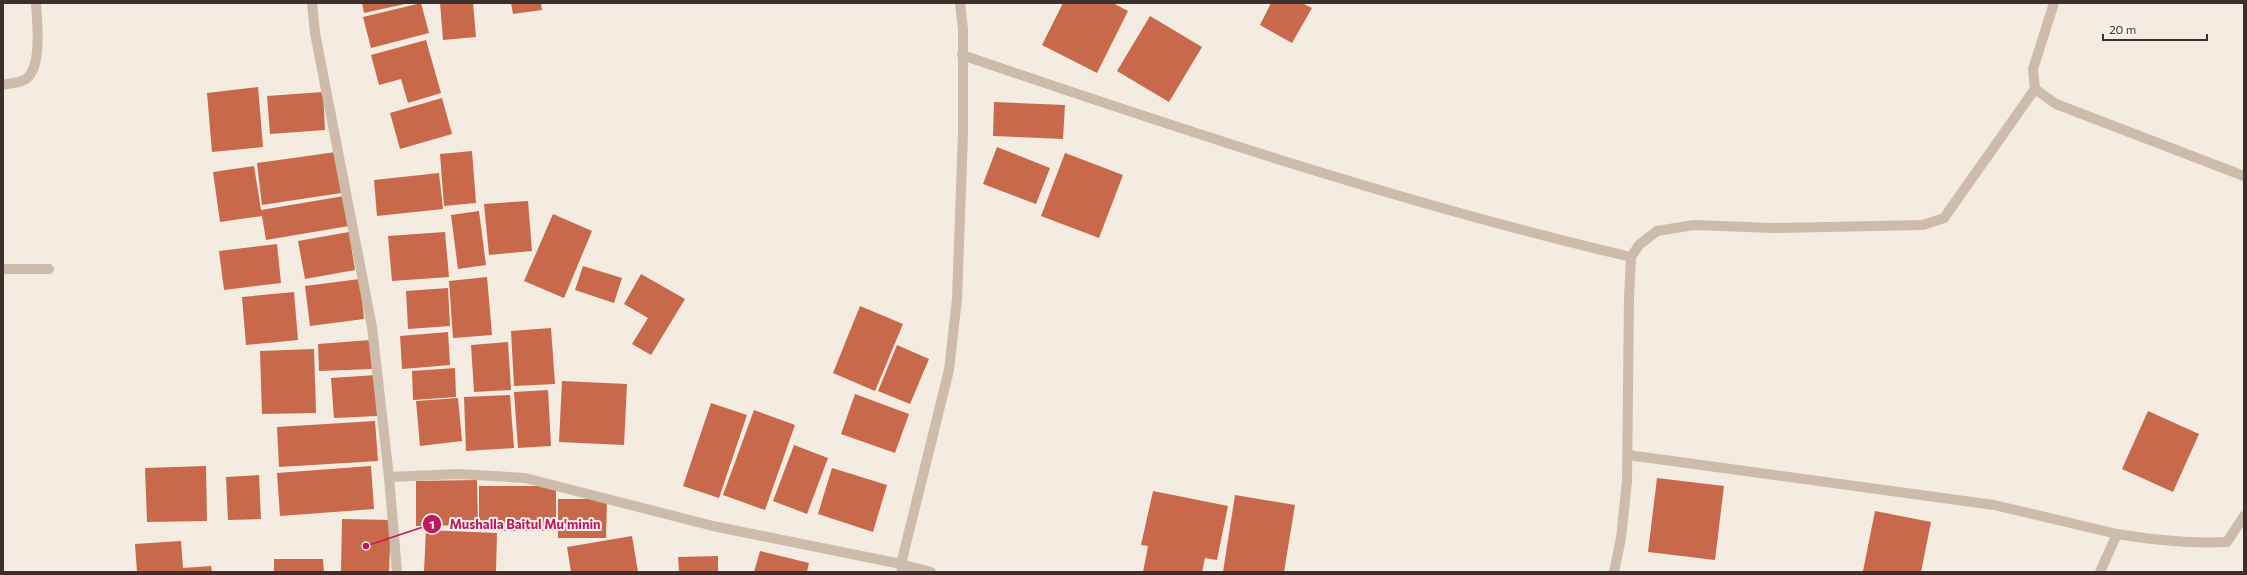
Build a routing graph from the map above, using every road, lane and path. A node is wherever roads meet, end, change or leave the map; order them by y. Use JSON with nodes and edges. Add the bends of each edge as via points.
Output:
{"nodes":[{"id":1,"x":36,"y":3,"type":"edge"},
{"id":2,"x":312,"y":3,"type":"edge"},
{"id":3,"x":960,"y":3,"type":"edge"},
{"id":4,"x":2054,"y":3,"type":"edge"},
{"id":5,"x":962,"y":55,"type":"junction"},
{"id":6,"x":3,"y":85,"type":"edge"},
{"id":7,"x":2035,"y":89,"type":"junction"},
{"id":8,"x":2244,"y":176,"type":"edge"},
{"id":9,"x":1631,"y":258,"type":"junction"},
{"id":10,"x":3,"y":269,"type":"edge"},
{"id":11,"x":49,"y":269,"type":"dead end"},
{"id":12,"x":1628,"y":455,"type":"junction"},
{"id":13,"x":389,"y":477,"type":"junction"},
{"id":14,"x":2244,"y":516,"type":"edge"},
{"id":15,"x":2117,"y":534,"type":"junction"},
{"id":16,"x":902,"y":568,"type":"edge"},
{"id":17,"x":397,"y":572,"type":"edge"},
{"id":18,"x":931,"y":572,"type":"edge"},
{"id":19,"x":1614,"y":572,"type":"edge"},
{"id":20,"x":2100,"y":572,"type":"edge"}],
"edges":[{"from":1,"to":6,"type":"street","via":[[37,51],[34,70],[26,80]]},
{"from":2,"to":13,"type":"street","via":[[315,33],[372,327]]},
{"from":3,"to":5,"type":"street"},
{"from":4,"to":7,"type":"street","via":[[2033,69]]},
{"from":5,"to":9,"type":"street","via":[[1356,184]]},
{"from":5,"to":16,"type":"street","via":[[963,134],[957,299],[950,362]]},
{"from":7,"to":8,"type":"street","via":[[2056,104]]},
{"from":7,"to":9,"type":"street","via":[[1944,218],[1923,225],[1772,228],[1694,225],[1657,232],[1639,245]]},
{"from":9,"to":12,"type":"street"},
{"from":10,"to":11,"type":"street"},
{"from":12,"to":15,"type":"street","via":[[1994,505]]},
{"from":12,"to":19,"type":"street","via":[[1621,538]]},
{"from":13,"to":16,"type":"street","via":[[458,474],[525,478],[713,526]]},
{"from":13,"to":17,"type":"street"},
{"from":14,"to":15,"type":"street","via":[[2227,542],[2154,540]]},
{"from":15,"to":20,"type":"street"},
{"from":16,"to":18,"type":"street"}]}
